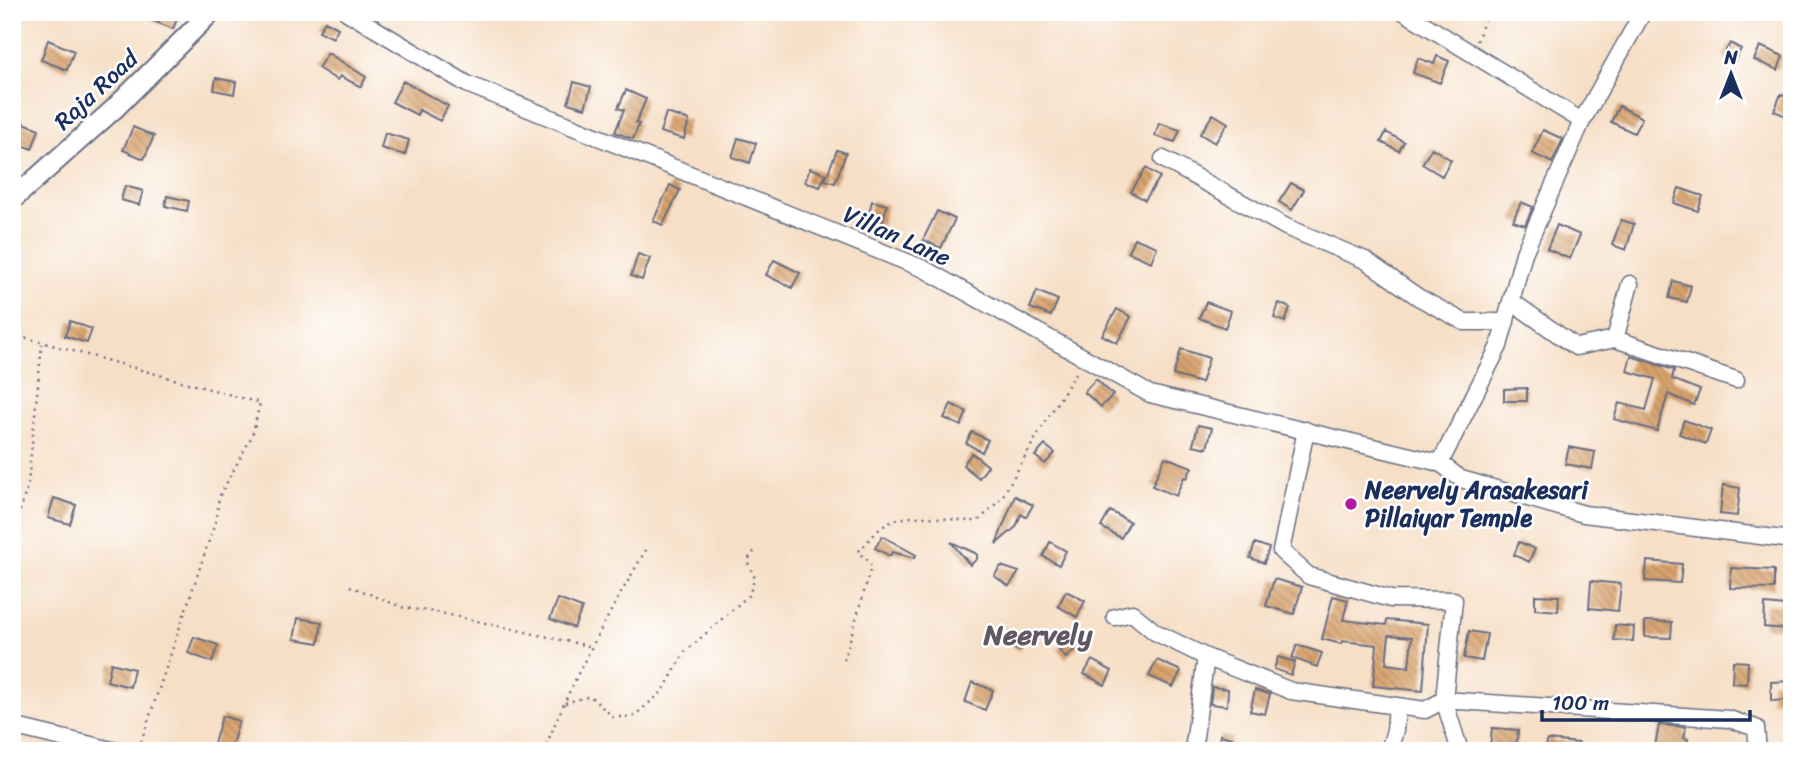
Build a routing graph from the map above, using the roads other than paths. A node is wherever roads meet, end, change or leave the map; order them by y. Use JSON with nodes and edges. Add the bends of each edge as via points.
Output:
{"nodes":[{"id":1,"x":211,"y":12,"type":"edge"},
{"id":2,"x":347,"y":12,"type":"edge"},
{"id":3,"x":1404,"y":12,"type":"edge"},
{"id":4,"x":1643,"y":12,"type":"edge"},
{"id":5,"x":1583,"y":121,"type":"junction"},
{"id":6,"x":1163,"y":159,"type":"dead end"},
{"id":7,"x":12,"y":200,"type":"edge"},
{"id":8,"x":1630,"y":284,"type":"dead end"},
{"id":9,"x":1511,"y":301,"type":"junction"},
{"id":10,"x":1506,"y":322,"type":"junction"},
{"id":11,"x":1615,"y":339,"type":"junction"},
{"id":12,"x":1736,"y":380,"type":"dead end"},
{"id":13,"x":1306,"y":430,"type":"junction"},
{"id":14,"x":1440,"y":463,"type":"junction"},
{"id":15,"x":1792,"y":540,"type":"edge"},
{"id":16,"x":1115,"y":617,"type":"dead end"},
{"id":17,"x":1206,"y":657,"type":"junction"},
{"id":18,"x":1444,"y":700,"type":"junction"},
{"id":19,"x":1397,"y":706,"type":"junction"},
{"id":20,"x":12,"y":726,"type":"edge"},
{"id":21,"x":116,"y":751,"type":"edge"},
{"id":22,"x":1193,"y":751,"type":"edge"},
{"id":23,"x":1389,"y":751,"type":"edge"},
{"id":24,"x":1460,"y":751,"type":"edge"},
{"id":25,"x":1758,"y":751,"type":"edge"}],
"edges":[{"from":1,"to":7,"type":"street","name":"Raja Road","via":[[114,109]]},
{"from":2,"to":13,"type":"street","name":"Villan Lane","via":[[467,84],[924,270],[1150,394]]},
{"from":3,"to":5,"type":"street"},
{"from":4,"to":5,"type":"street"},
{"from":5,"to":9,"type":"street","via":[[1524,253]]},
{"from":6,"to":10,"type":"street","via":[[1286,227],[1365,260],[1464,322]]},
{"from":8,"to":11,"type":"street"},
{"from":9,"to":10,"type":"street"},
{"from":9,"to":11,"type":"street","via":[[1576,346]]},
{"from":10,"to":14,"type":"street","via":[[1499,346]]},
{"from":11,"to":12,"type":"street"},
{"from":13,"to":14,"type":"street","name":"Villan Lane"},
{"from":13,"to":18,"type":"street","via":[[1281,551],[1309,576],[1391,599],[1454,600]]},
{"from":14,"to":15,"type":"street","name":"Villan Lane","via":[[1461,479],[1584,514]]},
{"from":16,"to":17,"type":"street","via":[[1132,613],[1155,632]]},
{"from":17,"to":19,"type":"street","via":[[1291,691]]},
{"from":17,"to":22,"type":"street"},
{"from":18,"to":19,"type":"street","via":[[1425,710]]},
{"from":18,"to":24,"type":"street"},
{"from":18,"to":25,"type":"street","via":[[1729,719],[1756,728]]},
{"from":19,"to":23,"type":"street"},
{"from":20,"to":21,"type":"street"}]}
